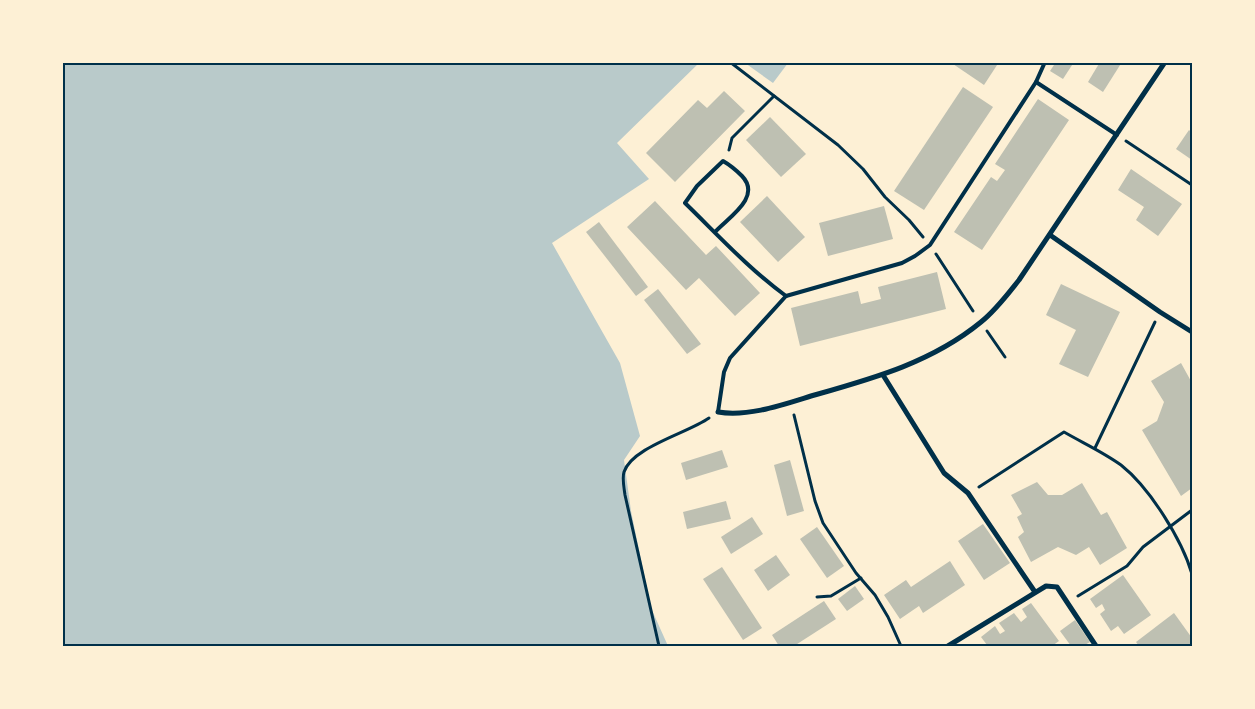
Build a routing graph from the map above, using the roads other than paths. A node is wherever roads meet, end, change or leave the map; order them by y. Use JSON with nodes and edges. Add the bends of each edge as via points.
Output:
{"nodes":[{"id":1,"x":1045,"y":62,"type":"edge"},
{"id":2,"x":1165,"y":62,"type":"edge"},
{"id":3,"x":1036,"y":82,"type":"junction"},
{"id":4,"x":1117,"y":135,"type":"junction"},
{"id":5,"x":715,"y":232,"type":"junction"},
{"id":6,"x":1050,"y":235,"type":"junction"},
{"id":7,"x":786,"y":296,"type":"junction"},
{"id":8,"x":1192,"y":332,"type":"edge"},
{"id":9,"x":883,"y":375,"type":"junction"},
{"id":10,"x":718,"y":412,"type":"joint"},
{"id":11,"x":1035,"y":592,"type":"junction"},
{"id":12,"x":948,"y":646,"type":"edge"},
{"id":13,"x":1096,"y":646,"type":"edge"}],
"edges":[{"from":1,"to":3,"type":"lane"},
{"from":2,"to":4,"type":"street"},
{"from":3,"to":4,"type":"lane"},
{"from":3,"to":7,"type":"lane","via":[[930,245],[902,263]]},
{"from":4,"to":6,"type":"street"},
{"from":5,"to":5,"type":"lane","via":[[685,203],[697,186],[723,161],[746,180],[750,191],[747,200]]},
{"from":5,"to":7,"type":"lane"},
{"from":6,"to":8,"type":"street"},
{"from":6,"to":9,"type":"street","via":[[999,305],[981,322],[934,353]]},
{"from":7,"to":10,"type":"lane","via":[[730,358],[724,372]]},
{"from":9,"to":10,"type":"street","via":[[747,412]]},
{"from":9,"to":11,"type":"street","via":[[944,472],[968,493]]},
{"from":11,"to":12,"type":"street"},
{"from":11,"to":13,"type":"street","via":[[1046,586],[1057,587]]}]}
